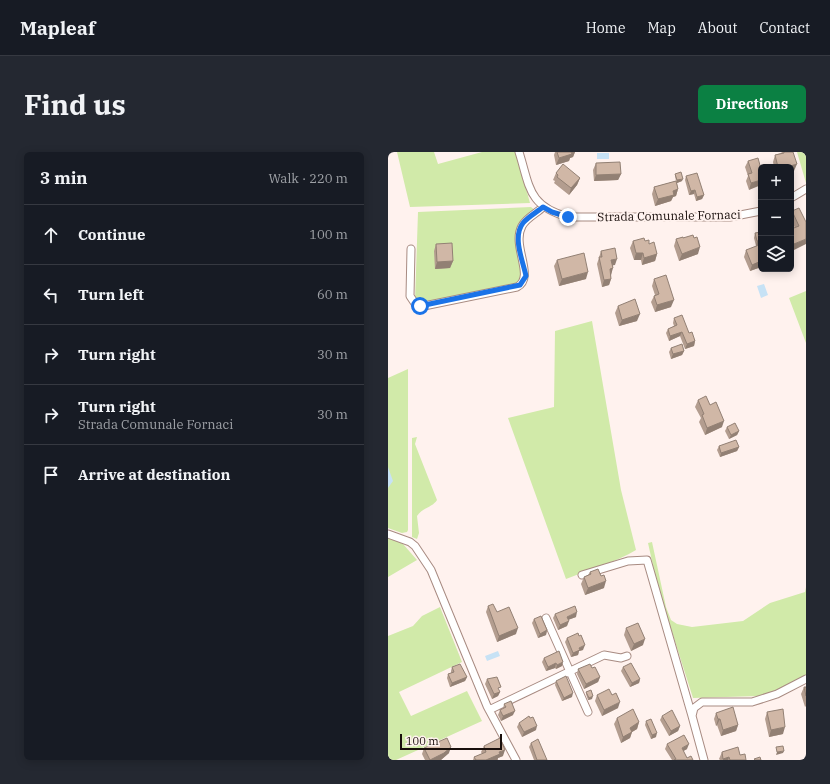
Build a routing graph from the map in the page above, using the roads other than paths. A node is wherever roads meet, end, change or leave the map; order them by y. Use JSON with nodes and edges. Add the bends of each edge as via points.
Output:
{"nodes":[{"id":1,"x":519,"y":152,"type":"edge"},
{"id":2,"x":806,"y":190,"type":"edge"},
{"id":3,"x":794,"y":196,"type":"edge"},
{"id":4,"x":543,"y":207,"type":"junction"},
{"id":5,"x":758,"y":212,"type":"edge"},
{"id":6,"x":411,"y":249,"type":"dead end"},
{"id":7,"x":388,"y":534,"type":"edge"},
{"id":8,"x":582,"y":575,"type":"dead end"},
{"id":9,"x":546,"y":618,"type":"dead end"},
{"id":10,"x":627,"y":656,"type":"dead end"},
{"id":11,"x":570,"y":671,"type":"junction"},
{"id":12,"x":806,"y":679,"type":"edge"},
{"id":13,"x":489,"y":710,"type":"junction"},
{"id":14,"x":588,"y":712,"type":"dead end"},
{"id":15,"x":692,"y":716,"type":"junction"},
{"id":16,"x":516,"y":760,"type":"edge"},
{"id":17,"x":704,"y":760,"type":"edge"}],
"edges":[{"from":1,"to":4,"type":"street","name":"Strada Comunale Fornaci","via":[[532,194]]},
{"from":2,"to":3,"type":"street"},
{"from":4,"to":5,"type":"street","name":"Strada Comunale Fornaci","via":[[568,217],[586,218],[730,218]]},
{"from":4,"to":6,"type":"street","via":[[525,221],[520,230],[520,247],[526,276],[523,284],[517,287],[424,306],[416,305],[410,296]]},
{"from":7,"to":13,"type":"street","via":[[415,546],[431,570]]},
{"from":8,"to":15,"type":"street","via":[[628,561],[647,560]]},
{"from":9,"to":11,"type":"street"},
{"from":10,"to":11,"type":"street","via":[[618,658],[604,655]]},
{"from":11,"to":13,"type":"street"},
{"from":11,"to":14,"type":"street"},
{"from":12,"to":15,"type":"street","via":[[777,694],[752,702],[702,702],[694,708]]},
{"from":13,"to":16,"type":"street"},
{"from":15,"to":17,"type":"street"}]}
